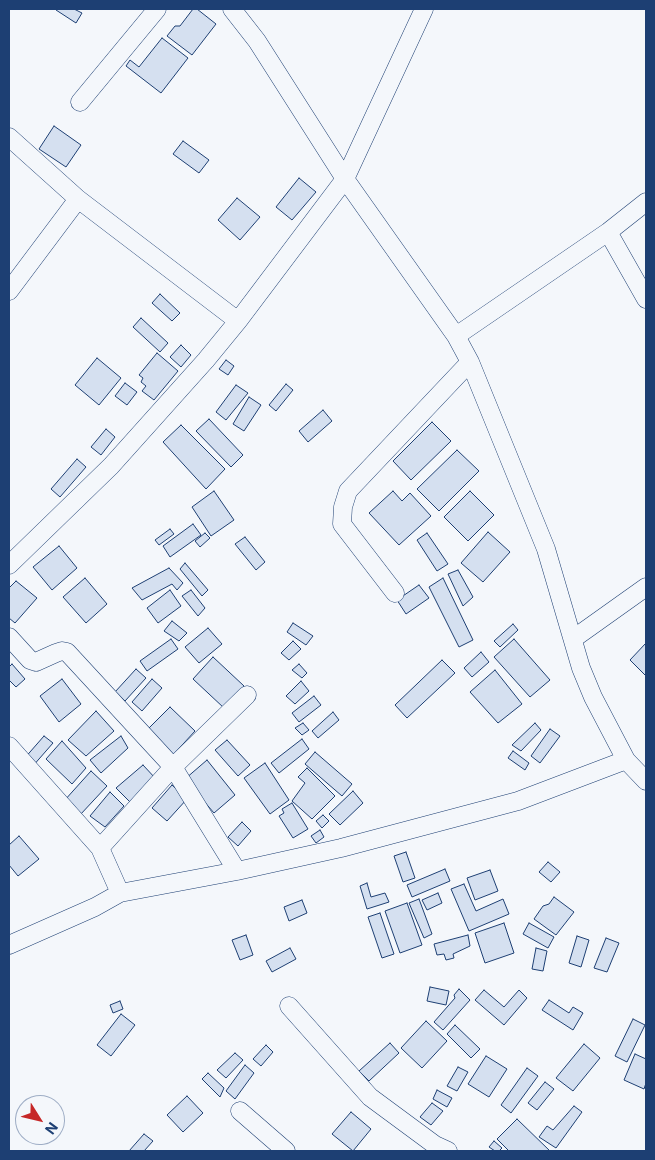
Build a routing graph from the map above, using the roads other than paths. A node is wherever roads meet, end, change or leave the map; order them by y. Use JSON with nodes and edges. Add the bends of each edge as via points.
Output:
{"nodes":[{"id":1,"x":157,"y":9,"type":"edge"},
{"id":2,"x":232,"y":9,"type":"edge"},
{"id":3,"x":424,"y":9,"type":"edge"},
{"id":4,"x":80,"y":102,"type":"dead end"},
{"id":5,"x":9,"y":137,"type":"edge"},
{"id":6,"x":346,"y":179,"type":"junction"},
{"id":7,"x":78,"y":200,"type":"junction"},
{"id":8,"x":646,"y":202,"type":"edge"},
{"id":9,"x":608,"y":232,"type":"junction"},
{"id":10,"x":9,"y":292,"type":"edge"},
{"id":11,"x":646,"y":299,"type":"edge"},
{"id":12,"x":238,"y":321,"type":"junction"},
{"id":13,"x":456,"y":336,"type":"junction"},
{"id":14,"x":470,"y":362,"type":"junction"},
{"id":15,"x":9,"y":565,"type":"edge"},
{"id":16,"x":646,"y":587,"type":"edge"},
{"id":17,"x":395,"y":593,"type":"dead end"},
{"id":18,"x":9,"y":638,"type":"edge"},
{"id":19,"x":573,"y":639,"type":"junction"},
{"id":20,"x":247,"y":695,"type":"dead end"},
{"id":21,"x":9,"y":746,"type":"edge"},
{"id":22,"x":626,"y":760,"type":"junction"},
{"id":23,"x":174,"y":767,"type":"junction"},
{"id":24,"x":646,"y":779,"type":"edge"},
{"id":25,"x":100,"y":848,"type":"junction"},
{"id":26,"x":237,"y":871,"type":"junction"},
{"id":27,"x":120,"y":893,"type":"junction"},
{"id":28,"x":9,"y":946,"type":"edge"},
{"id":29,"x":289,"y":1006,"type":"dead end"},
{"id":30,"x":240,"y":1111,"type":"dead end"},
{"id":31,"x":286,"y":1151,"type":"edge"},
{"id":32,"x":448,"y":1151,"type":"edge"}],
"edges":[{"from":1,"to":4,"type":"street"},
{"from":2,"to":6,"type":"street","via":[[262,48]]},
{"from":3,"to":6,"type":"street"},
{"from":5,"to":7,"type":"street"},
{"from":6,"to":12,"type":"street"},
{"from":6,"to":13,"type":"street"},
{"from":7,"to":10,"type":"street"},
{"from":7,"to":12,"type":"street"},
{"from":8,"to":9,"type":"street"},
{"from":9,"to":11,"type":"street"},
{"from":9,"to":13,"type":"street"},
{"from":12,"to":15,"type":"street","via":[[111,466]]},
{"from":13,"to":14,"type":"street"},
{"from":14,"to":17,"type":"street","via":[[348,491],[342,524]]},
{"from":14,"to":19,"type":"street","via":[[546,549]]},
{"from":16,"to":19,"type":"street"},
{"from":18,"to":23,"type":"street","via":[[36,662],[67,652]]},
{"from":19,"to":22,"type":"street","via":[[590,690]]},
{"from":20,"to":23,"type":"street"},
{"from":21,"to":25,"type":"street"},
{"from":22,"to":24,"type":"street"},
{"from":22,"to":26,"type":"street","via":[[518,801],[341,848]]},
{"from":23,"to":25,"type":"street"},
{"from":23,"to":26,"type":"street"},
{"from":25,"to":27,"type":"street"},
{"from":26,"to":27,"type":"street"},
{"from":27,"to":28,"type":"street"},
{"from":29,"to":32,"type":"street","via":[[370,1097]]},
{"from":30,"to":31,"type":"street"}]}
